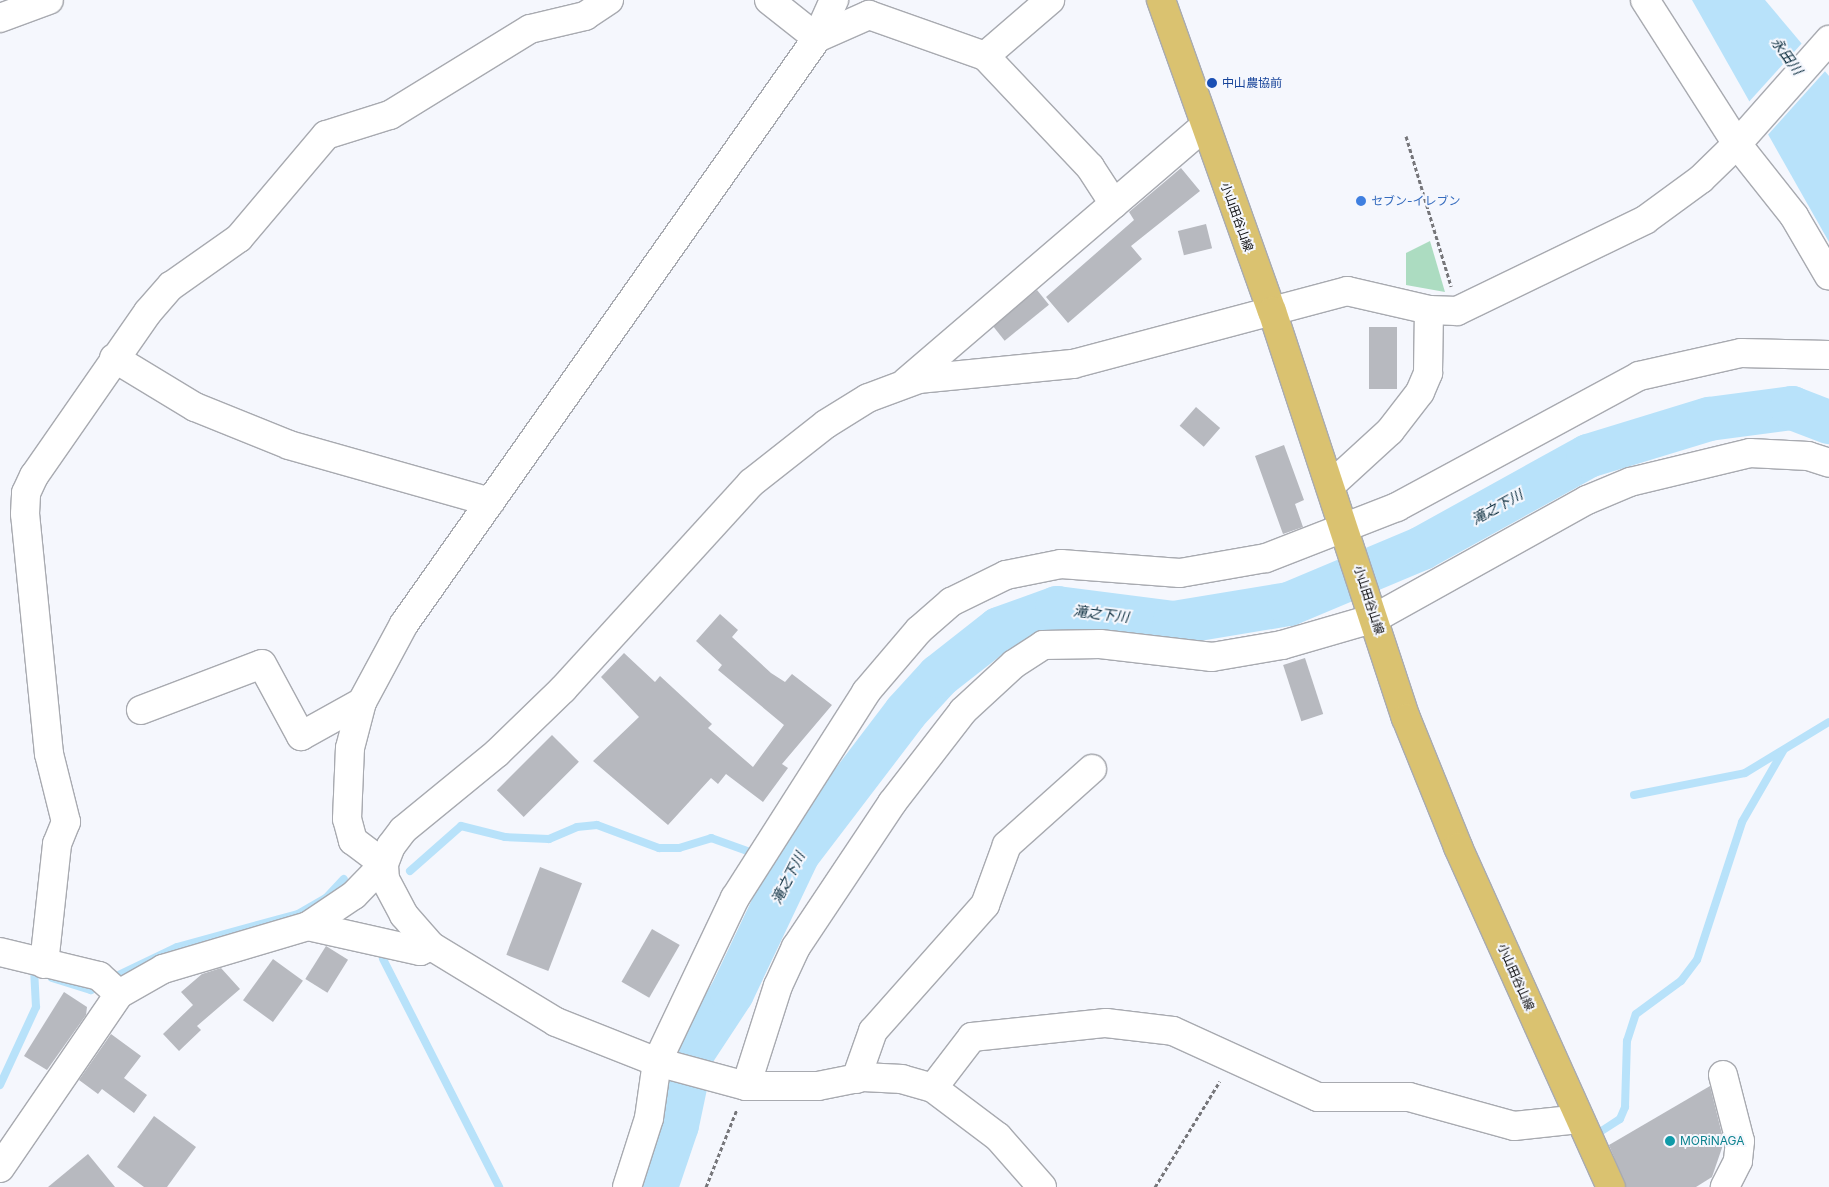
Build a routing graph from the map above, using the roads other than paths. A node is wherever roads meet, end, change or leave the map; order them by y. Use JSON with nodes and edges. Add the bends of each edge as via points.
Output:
{"nodes":[{"id":1,"x":49,"y":0,"type":"edge"},
{"id":2,"x":609,"y":0,"type":"edge"},
{"id":3,"x":769,"y":0,"type":"edge"},
{"id":4,"x":834,"y":0,"type":"edge"},
{"id":5,"x":1050,"y":0,"type":"edge"},
{"id":6,"x":1161,"y":0,"type":"edge"},
{"id":7,"x":1645,"y":0,"type":"edge"},
{"id":8,"x":0,"y":18,"type":"edge"},
{"id":9,"x":817,"y":38,"type":"junction"},
{"id":10,"x":1829,"y":40,"type":"edge"},
{"id":11,"x":985,"y":56,"type":"junction"},
{"id":12,"x":1204,"y":127,"type":"junction"},
{"id":13,"x":1737,"y":144,"type":"junction"},
{"id":14,"x":1114,"y":204,"type":"junction"},
{"id":15,"x":1829,"y":276,"type":"edge"},
{"id":16,"x":1429,"y":310,"type":"junction"},
{"id":17,"x":1272,"y":311,"type":"junction"},
{"id":18,"x":1829,"y":354,"type":"edge"},
{"id":19,"x":114,"y":358,"type":"junction"},
{"id":20,"x":906,"y":382,"type":"junction"},
{"id":21,"x":1829,"y":463,"type":"edge"},
{"id":22,"x":1331,"y":485,"type":"junction"},
{"id":23,"x":490,"y":502,"type":"junction"},
{"id":24,"x":1348,"y":535,"type":"junction"},
{"id":25,"x":1374,"y":613,"type":"junction"},
{"id":26,"x":362,"y":702,"type":"junction"},
{"id":27,"x":140,"y":710,"type":"dead end"},
{"id":28,"x":1092,"y":769,"type":"dead end"},
{"id":29,"x":384,"y":864,"type":"junction"},
{"id":30,"x":308,"y":926,"type":"junction"},
{"id":31,"x":432,"y":946,"type":"junction"},
{"id":32,"x":0,"y":952,"type":"edge"},
{"id":33,"x":44,"y":964,"type":"junction"},
{"id":34,"x":110,"y":986,"type":"junction"},
{"id":35,"x":662,"y":1064,"type":"junction"},
{"id":36,"x":1723,"y":1075,"type":"dead end"},
{"id":37,"x":856,"y":1079,"type":"junction"},
{"id":38,"x":738,"y":1084,"type":"junction"},
{"id":39,"x":933,"y":1088,"type":"junction"},
{"id":40,"x":1579,"y":1119,"type":"junction"},
{"id":41,"x":0,"y":1168,"type":"edge"},
{"id":42,"x":627,"y":1187,"type":"edge"},
{"id":43,"x":1042,"y":1187,"type":"edge"},
{"id":44,"x":1611,"y":1187,"type":"edge"},
{"id":45,"x":1724,"y":1187,"type":"edge"}],
"edges":[{"from":1,"to":8,"type":"street"},
{"from":2,"to":19,"type":"street","via":[[584,16],[530,29],[390,115],[326,135],[239,238],[171,286]]},
{"from":3,"to":9,"type":"street"},
{"from":4,"to":9,"type":"street"},
{"from":5,"to":11,"type":"street"},
{"from":6,"to":12,"type":"main road","name":"小山田谷山線"},
{"from":7,"to":13,"type":"street"},
{"from":9,"to":11,"type":"street","via":[[869,15]]},
{"from":9,"to":23,"type":"street"},
{"from":10,"to":13,"type":"street"},
{"from":11,"to":14,"type":"street","via":[[1090,167]]},
{"from":12,"to":14,"type":"street"},
{"from":12,"to":17,"type":"main road","name":"小山田谷山線"},
{"from":13,"to":15,"type":"street","via":[[1794,216]]},
{"from":13,"to":16,"type":"street","via":[[1701,179],[1645,220],[1457,311]]},
{"from":14,"to":20,"type":"street"},
{"from":16,"to":17,"type":"street","via":[[1348,291]]},
{"from":16,"to":22,"type":"street","via":[[1428,373],[1420,392],[1390,431]]},
{"from":17,"to":20,"type":"street","via":[[1074,364]]},
{"from":17,"to":22,"type":"main road","name":"小山田谷山線"},
{"from":18,"to":24,"type":"street","via":[[1741,353],[1639,376]]},
{"from":19,"to":23,"type":"street","via":[[195,407],[289,445]]},
{"from":19,"to":33,"type":"street","via":[[26,493],[49,754],[66,822],[57,844]]},
{"from":20,"to":29,"type":"street","via":[[868,398],[826,424],[751,483],[563,689],[497,753],[403,830]]},
{"from":21,"to":25,"type":"street","via":[[1808,456],[1750,452],[1630,482],[1587,500]]},
{"from":22,"to":24,"type":"main road","name":"小山田谷山線"},
{"from":23,"to":26,"type":"street","via":[[404,624]]},
{"from":24,"to":25,"type":"main road","name":"小山田谷山線"},
{"from":24,"to":35,"type":"street","via":[[1266,558],[1180,573],[1062,564],[981,585],[951,602],[919,630],[866,692],[753,869],[706,954]]},
{"from":25,"to":38,"type":"street","via":[[1282,645],[1212,656],[1100,644],[1043,645],[1014,664],[963,711],[898,796],[796,946]]},
{"from":25,"to":40,"type":"main road","name":"小山田谷山線","via":[[1406,718],[1458,847]]},
{"from":26,"to":27,"type":"street","via":[[301,736],[262,664]]},
{"from":26,"to":29,"type":"street","via":[[350,748],[347,819],[353,840]]},
{"from":28,"to":37,"type":"street","via":[[1007,845],[985,905],[873,1031]]},
{"from":29,"to":30,"type":"street","via":[[354,895]]},
{"from":29,"to":31,"type":"street","via":[[393,898]]},
{"from":30,"to":31,"type":"street","via":[[420,951]]},
{"from":30,"to":34,"type":"street"},
{"from":31,"to":35,"type":"street","via":[[556,1022]]},
{"from":32,"to":33,"type":"street"},
{"from":33,"to":34,"type":"street"},
{"from":34,"to":41,"type":"street"},
{"from":35,"to":38,"type":"street"},
{"from":35,"to":42,"type":"street"},
{"from":36,"to":45,"type":"street","via":[[1740,1141],[1738,1160]]},
{"from":37,"to":38,"type":"street","via":[[818,1086]]},
{"from":37,"to":39,"type":"street","via":[[902,1079]]},
{"from":39,"to":40,"type":"street","via":[[972,1037],[1106,1022],[1173,1031],[1235,1056],[1318,1096],[1409,1097],[1514,1126]]},
{"from":39,"to":43,"type":"street","via":[[998,1137]]},
{"from":40,"to":44,"type":"main road","name":"小山田谷山線"}]}
